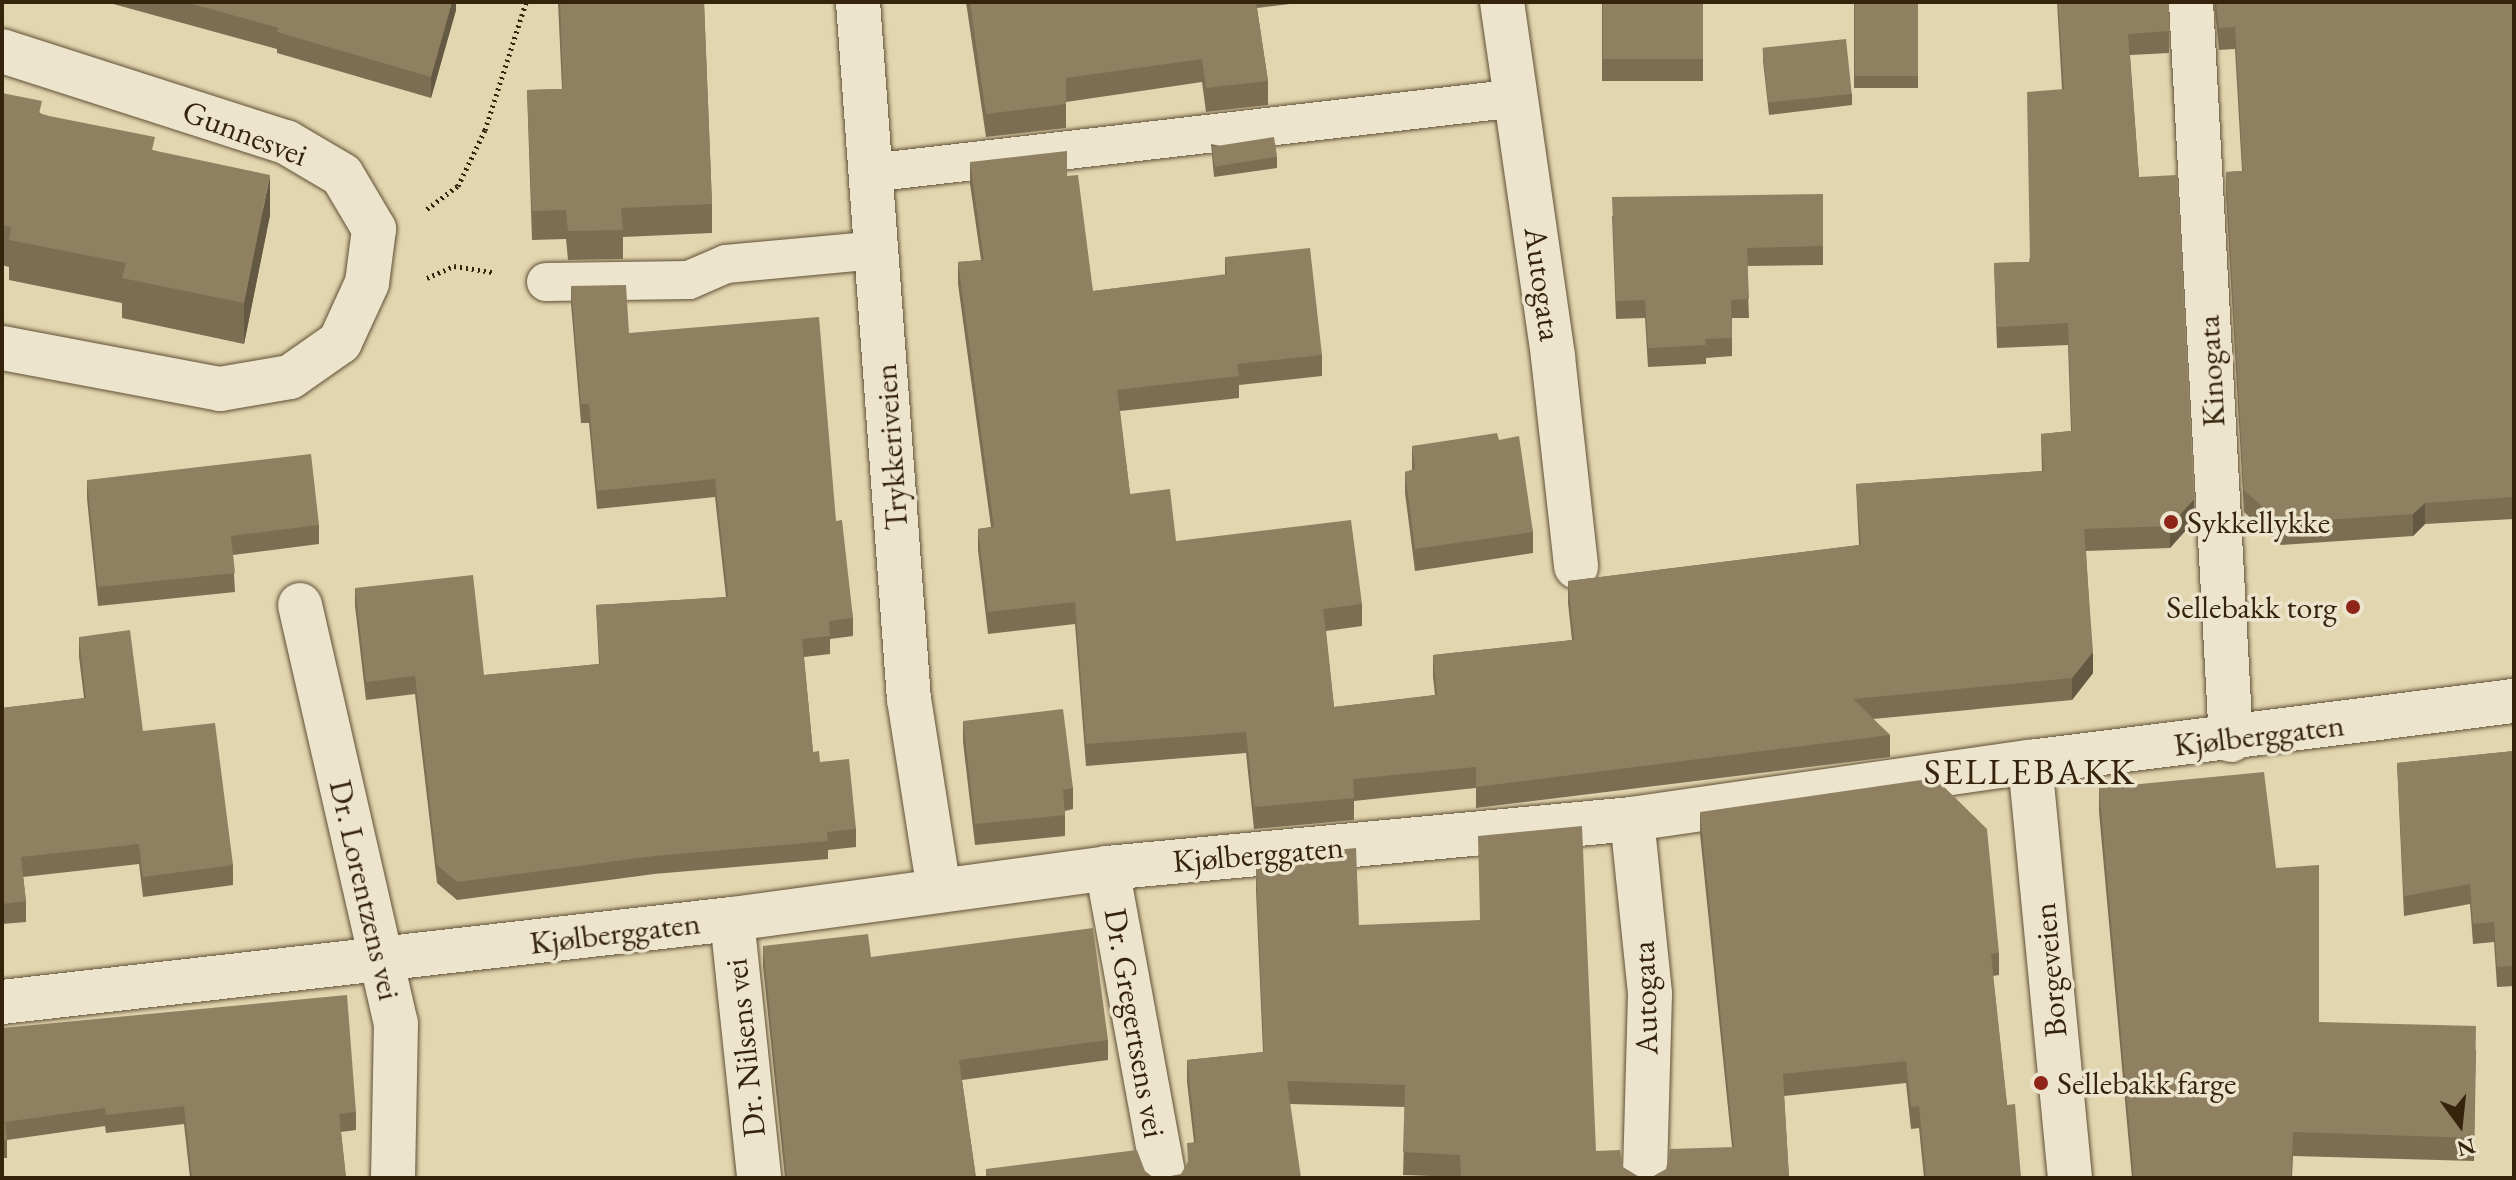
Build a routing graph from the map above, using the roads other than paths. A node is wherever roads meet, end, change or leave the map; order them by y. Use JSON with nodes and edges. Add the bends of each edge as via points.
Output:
{"nodes":[{"id":1,"x":858,"y":2,"type":"edge"},
{"id":2,"x":1502,"y":2,"type":"edge"},
{"id":3,"x":2191,"y":2,"type":"edge"},
{"id":4,"x":2,"y":51,"type":"edge"},
{"id":5,"x":1517,"y":98,"type":"junction"},
{"id":6,"x":870,"y":173,"type":"junction"},
{"id":7,"x":876,"y":250,"type":"junction"},
{"id":8,"x":546,"y":282,"type":"road end"},
{"id":9,"x":2,"y":348,"type":"edge"},
{"id":10,"x":1576,"y":567,"type":"dead end"},
{"id":11,"x":300,"y":605,"type":"dead end"},
{"id":12,"x":2514,"y":701,"type":"edge"},
{"id":13,"x":2231,"y":740,"type":"junction"},
{"id":14,"x":2030,"y":762,"type":"junction"},
{"id":15,"x":1632,"y":819,"type":"junction"},
{"id":16,"x":1107,"y":868,"type":"junction"},
{"id":17,"x":939,"y":891,"type":"junction"},
{"id":18,"x":732,"y":919,"type":"junction"},
{"id":19,"x":380,"y":961,"type":"junction"},
{"id":20,"x":2,"y":1002,"type":"edge"},
{"id":21,"x":393,"y":1178,"type":"edge"},
{"id":22,"x":759,"y":1178,"type":"edge"},
{"id":23,"x":1164,"y":1178,"type":"edge"},
{"id":24,"x":1645,"y":1178,"type":"edge"},
{"id":25,"x":2070,"y":1178,"type":"edge"}],
"edges":[{"from":1,"to":6,"type":"street","name":"Trykkeriveien"},
{"from":2,"to":5,"type":"street","name":"Autogata"},
{"from":3,"to":13,"type":"street","name":"Kinogata"},
{"from":4,"to":9,"type":"street","name":"Gunnesvei","via":[[286,142],[342,175],[374,229],[367,283],[340,342],[290,377],[220,389]]},
{"from":5,"to":6,"type":"lane"},
{"from":5,"to":10,"type":"street","name":"Autogata"},
{"from":6,"to":7,"type":"street","name":"Trykkeriveien"},
{"from":7,"to":8,"type":"lane","via":[[726,264],[689,280]]},
{"from":7,"to":17,"type":"street","name":"Trykkeriveien","via":[[909,699]]},
{"from":11,"to":19,"type":"street","name":"Dr. Lorentzens vei"},
{"from":12,"to":13,"type":"street","name":"Kjølberggaten"},
{"from":13,"to":14,"type":"street","name":"Kjølberggaten"},
{"from":14,"to":15,"type":"street","name":"Kjølberggaten"},
{"from":14,"to":25,"type":"street","name":"Borgeveien"},
{"from":15,"to":16,"type":"street","name":"Kjølberggaten"},
{"from":15,"to":24,"type":"street","name":"Autogata","via":[[1650,994]]},
{"from":16,"to":17,"type":"street","name":"Kjølberggaten"},
{"from":16,"to":23,"type":"street","name":"Dr. Gregertsens vei"},
{"from":17,"to":18,"type":"street","name":"Kjølberggaten"},
{"from":18,"to":19,"type":"street","name":"Kjølberggaten"},
{"from":18,"to":22,"type":"street","name":"Dr. Nilsens vei"},
{"from":19,"to":20,"type":"street","name":"Kjølberggaten"},
{"from":19,"to":21,"type":"street","name":"Dr. Lorentzens vei","via":[[396,1023]]}]}
